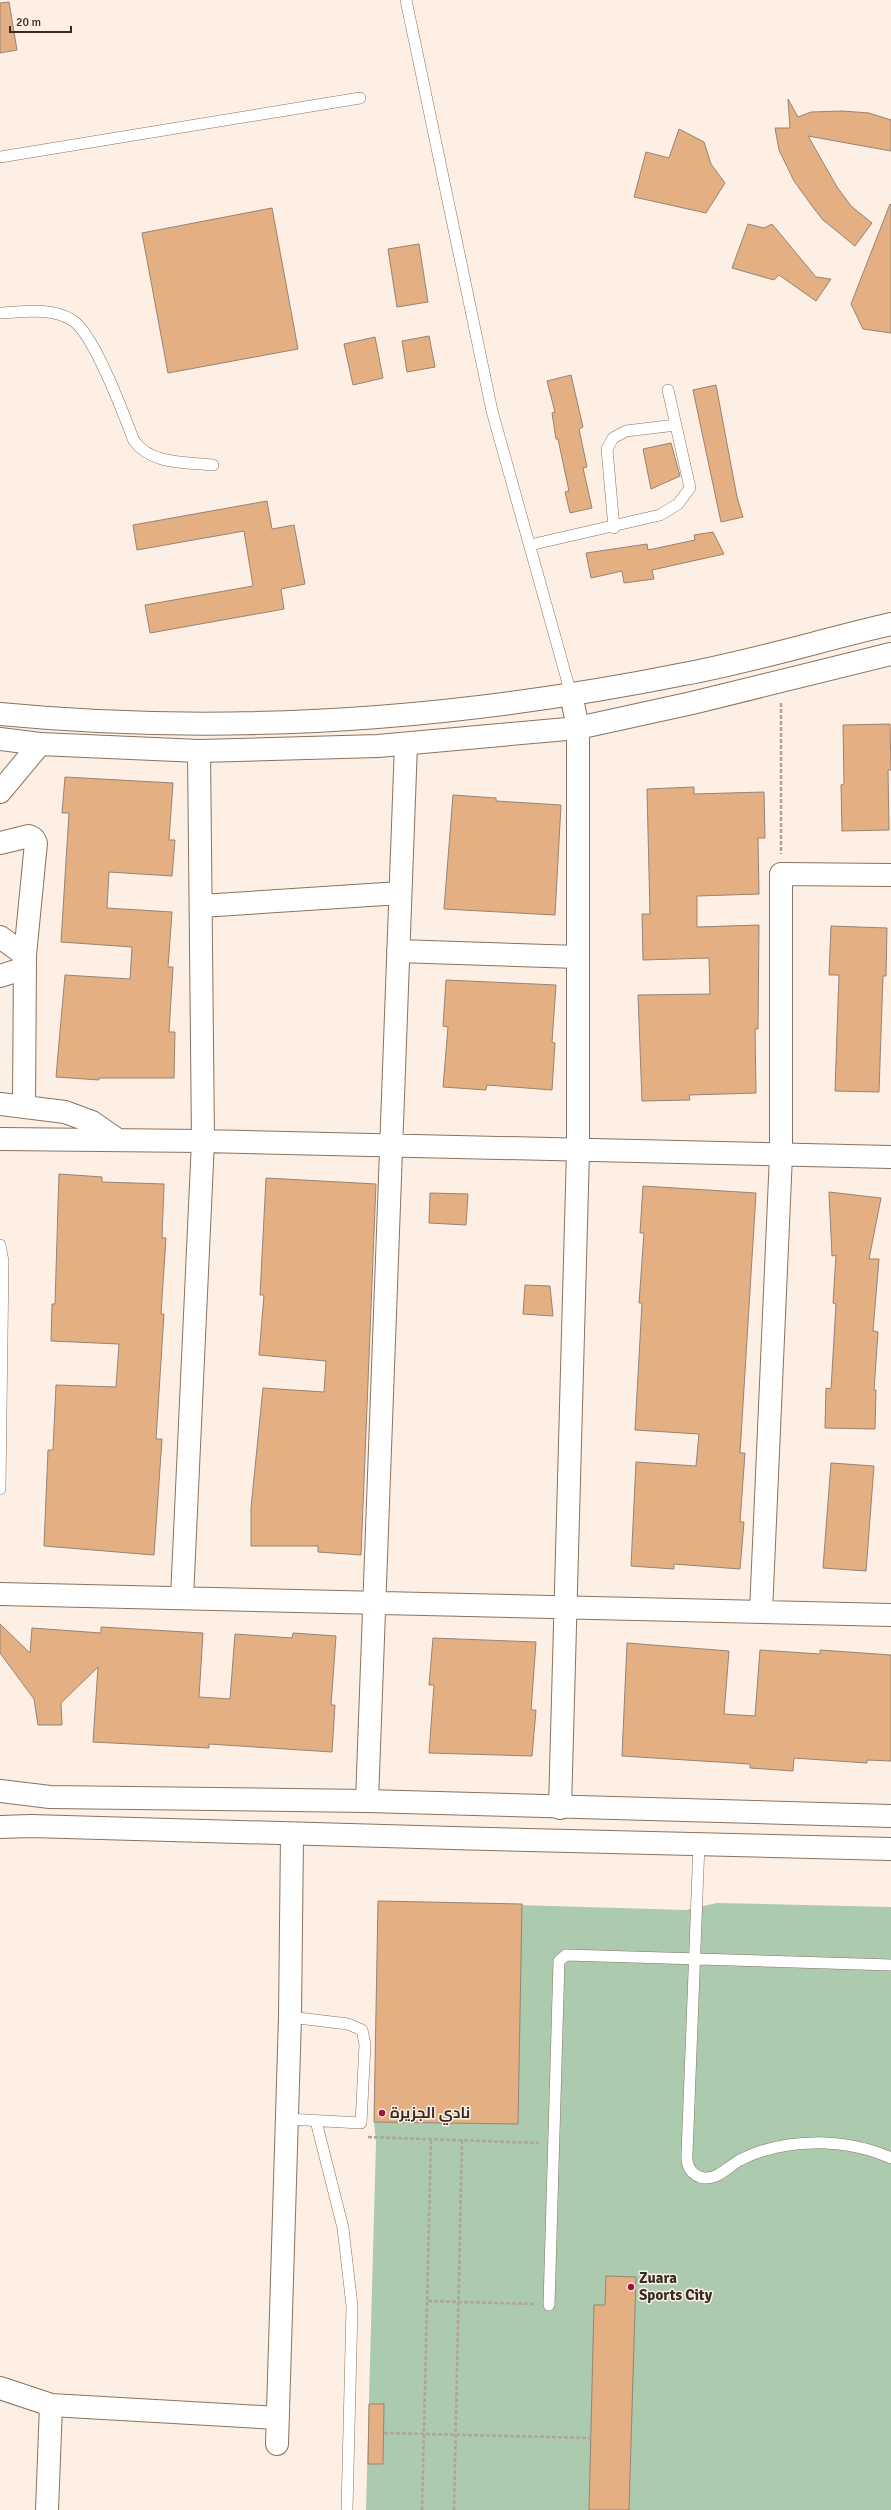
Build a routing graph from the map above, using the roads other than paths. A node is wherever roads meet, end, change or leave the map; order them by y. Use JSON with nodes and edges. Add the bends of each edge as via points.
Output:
{"nodes":[{"id":1,"x":406,"y":0,"type":"edge"},
{"id":2,"x":360,"y":98,"type":"dead end"},
{"id":3,"x":0,"y":157,"type":"edge"},
{"id":4,"x":0,"y":313,"type":"edge"},
{"id":5,"x":668,"y":390,"type":"dead end"},
{"id":6,"x":676,"y":425,"type":"junction"},
{"id":7,"x":213,"y":465,"type":"dead end"},
{"id":8,"x":614,"y":528,"type":"junction"},
{"id":9,"x":530,"y":545,"type":"junction"},
{"id":10,"x":891,"y":624,"type":"edge"},
{"id":11,"x":891,"y":654,"type":"edge"},
{"id":12,"x":571,"y":694,"type":"junction"},
{"id":13,"x":0,"y":714,"type":"edge"},
{"id":14,"x":578,"y":728,"type":"junction"},
{"id":15,"x":0,"y":739,"type":"edge"},
{"id":16,"x":40,"y":744,"type":"junction"},
{"id":17,"x":406,"y":744,"type":"junction"},
{"id":18,"x":199,"y":751,"type":"junction"},
{"id":19,"x":0,"y":792,"type":"edge"},
{"id":20,"x":29,"y":836,"type":"junction"},
{"id":21,"x":0,"y":843,"type":"edge"},
{"id":22,"x":0,"y":857,"type":"edge"},
{"id":23,"x":891,"y":875,"type":"edge"},
{"id":24,"x":400,"y":893,"type":"junction"},
{"id":25,"x":201,"y":906,"type":"junction"},
{"id":26,"x":0,"y":937,"type":"edge"},
{"id":27,"x":398,"y":951,"type":"junction"},
{"id":28,"x":578,"y":957,"type":"junction"},
{"id":29,"x":25,"y":962,"type":"junction"},
{"id":30,"x":0,"y":976,"type":"edge"},
{"id":31,"x":0,"y":1104,"type":"edge"},
{"id":32,"x":24,"y":1107,"type":"junction"},
{"id":33,"x":0,"y":1139,"type":"edge"},
{"id":34,"x":118,"y":1140,"type":"junction"},
{"id":35,"x":203,"y":1141,"type":"junction"},
{"id":36,"x":390,"y":1146,"type":"junction"},
{"id":37,"x":578,"y":1151,"type":"junction"},
{"id":38,"x":781,"y":1155,"type":"junction"},
{"id":39,"x":891,"y":1157,"type":"edge"},
{"id":40,"x":0,"y":1245,"type":"edge"},
{"id":41,"x":0,"y":1488,"type":"edge"},
{"id":42,"x":0,"y":1594,"type":"edge"},
{"id":43,"x":182,"y":1598,"type":"junction"},
{"id":44,"x":376,"y":1603,"type":"junction"},
{"id":45,"x":567,"y":1607,"type":"junction"},
{"id":46,"x":762,"y":1612,"type":"junction"},
{"id":47,"x":891,"y":1615,"type":"edge"},
{"id":48,"x":0,"y":1790,"type":"edge"},
{"id":49,"x":367,"y":1801,"type":"junction"},
{"id":50,"x":560,"y":1808,"type":"junction"},
{"id":51,"x":891,"y":1816,"type":"edge"},
{"id":52,"x":0,"y":1827,"type":"edge"},
{"id":53,"x":292,"y":1835,"type":"junction"},
{"id":54,"x":699,"y":1844,"type":"junction"},
{"id":55,"x":891,"y":1849,"type":"edge"},
{"id":56,"x":695,"y":1959,"type":"junction"},
{"id":57,"x":891,"y":1965,"type":"edge"},
{"id":58,"x":290,"y":2017,"type":"junction"},
{"id":59,"x":287,"y":2119,"type":"junction"},
{"id":60,"x":316,"y":2121,"type":"junction"},
{"id":61,"x":891,"y":2158,"type":"edge"},
{"id":62,"x":549,"y":2305,"type":"road end"},
{"id":63,"x":0,"y":2388,"type":"edge"},
{"id":64,"x":51,"y":2405,"type":"junction"},
{"id":65,"x":278,"y":2418,"type":"junction"},
{"id":66,"x":277,"y":2444,"type":"dead end"},
{"id":67,"x":47,"y":2510,"type":"edge"},
{"id":68,"x":347,"y":2510,"type":"edge"}],
"edges":[{"from":1,"to":9,"type":"lane","via":[[492,412]]},
{"from":2,"to":3,"type":"lane"},
{"from":4,"to":7,"type":"lane","via":[[38,311],[72,320],[89,338],[139,448],[163,460]]},
{"from":5,"to":6,"type":"lane"},
{"from":6,"to":8,"type":"lane","via":[[690,488],[678,504],[660,515]]},
{"from":6,"to":8,"type":"lane","via":[[626,432],[613,438],[607,449]]},
{"from":8,"to":9,"type":"lane"},
{"from":9,"to":12,"type":"lane"},
{"from":10,"to":12,"type":"street","via":[[685,674]]},
{"from":11,"to":14,"type":"street"},
{"from":12,"to":13,"type":"street","via":[[431,713],[292,722],[130,722]]},
{"from":12,"to":14,"type":"street"},
{"from":14,"to":17,"type":"street"},
{"from":14,"to":28,"type":"street"},
{"from":15,"to":16,"type":"street"},
{"from":16,"to":18,"type":"street"},
{"from":16,"to":19,"type":"street"},
{"from":17,"to":18,"type":"street"},
{"from":17,"to":24,"type":"street"},
{"from":18,"to":25,"type":"street"},
{"from":20,"to":21,"type":"street"},
{"from":20,"to":22,"type":"street"},
{"from":20,"to":29,"type":"street","via":[[36,844]]},
{"from":23,"to":38,"type":"street","via":[[782,874]]},
{"from":24,"to":25,"type":"street"},
{"from":24,"to":27,"type":"street"},
{"from":25,"to":35,"type":"street"},
{"from":26,"to":29,"type":"street"},
{"from":27,"to":28,"type":"street"},
{"from":27,"to":36,"type":"street"},
{"from":28,"to":37,"type":"street"},
{"from":29,"to":30,"type":"street"},
{"from":29,"to":32,"type":"street"},
{"from":31,"to":32,"type":"street"},
{"from":32,"to":34,"type":"street","via":[[65,1112],[92,1122]]},
{"from":33,"to":34,"type":"street"},
{"from":34,"to":35,"type":"street"},
{"from":35,"to":36,"type":"street"},
{"from":35,"to":43,"type":"street"},
{"from":36,"to":37,"type":"street"},
{"from":36,"to":44,"type":"street"},
{"from":37,"to":38,"type":"street"},
{"from":37,"to":45,"type":"street"},
{"from":38,"to":39,"type":"street"},
{"from":38,"to":46,"type":"street"},
{"from":40,"to":41,"type":"lane","via":[[4,1261],[4,1292]]},
{"from":42,"to":43,"type":"street"},
{"from":43,"to":44,"type":"street"},
{"from":44,"to":45,"type":"street"},
{"from":44,"to":49,"type":"street"},
{"from":45,"to":46,"type":"street"},
{"from":45,"to":50,"type":"street"},
{"from":46,"to":47,"type":"street"},
{"from":48,"to":49,"type":"street","via":[[50,1797]]},
{"from":49,"to":50,"type":"street"},
{"from":50,"to":51,"type":"street"},
{"from":52,"to":53,"type":"street"},
{"from":53,"to":54,"type":"street"},
{"from":53,"to":58,"type":"street"},
{"from":54,"to":55,"type":"street"},
{"from":54,"to":56,"type":"lane"},
{"from":56,"to":57,"type":"lane"},
{"from":56,"to":61,"type":"lane","via":[[686,2161],[692,2172],[710,2178],[740,2160],[770,2148],[798,2143],[853,2146]]},
{"from":56,"to":62,"type":"lane","via":[[566,1955],[559,1961]]},
{"from":58,"to":59,"type":"street"},
{"from":58,"to":60,"type":"lane","via":[[348,2024],[362,2030],[365,2044],[361,2123]]},
{"from":59,"to":60,"type":"lane"},
{"from":59,"to":65,"type":"street"},
{"from":60,"to":68,"type":"lane","via":[[343,2228],[352,2306]]},
{"from":63,"to":64,"type":"street"},
{"from":64,"to":65,"type":"street"},
{"from":64,"to":67,"type":"street"},
{"from":65,"to":66,"type":"street"}]}
